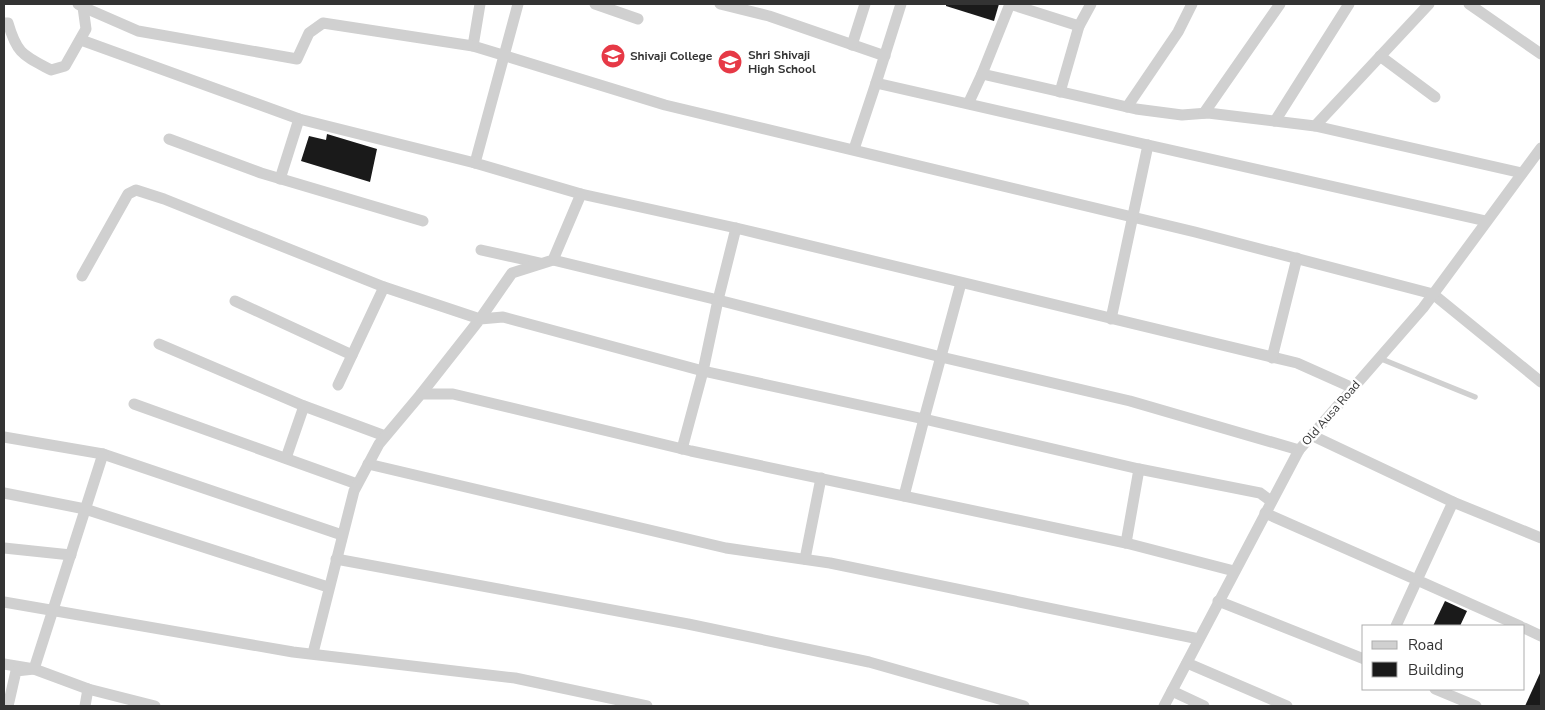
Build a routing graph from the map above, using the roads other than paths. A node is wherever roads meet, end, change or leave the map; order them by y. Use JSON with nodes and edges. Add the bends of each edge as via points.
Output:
{"nodes":[{"id":1,"x":480,"y":4,"type":"edge"},
{"id":2,"x":518,"y":4,"type":"edge"},
{"id":3,"x":595,"y":4,"type":"edge"},
{"id":4,"x":720,"y":4,"type":"edge"},
{"id":5,"x":865,"y":4,"type":"edge"},
{"id":6,"x":901,"y":4,"type":"edge"},
{"id":7,"x":1010,"y":4,"type":"edge"},
{"id":8,"x":1091,"y":4,"type":"edge"},
{"id":9,"x":1280,"y":4,"type":"edge"},
{"id":10,"x":1349,"y":4,"type":"edge"},
{"id":11,"x":1429,"y":4,"type":"edge"},
{"id":12,"x":1470,"y":4,"type":"edge"},
{"id":13,"x":80,"y":5,"type":"edge"},
{"id":14,"x":1188,"y":5,"type":"edge"},
{"id":15,"x":615,"y":7,"type":"edge"},
{"id":16,"x":754,"y":8,"type":"edge"},
{"id":17,"x":638,"y":19,"type":"dead end"},
{"id":18,"x":4,"y":23,"type":"edge"},
{"id":19,"x":1079,"y":26,"type":"junction"},
{"id":20,"x":81,"y":40,"type":"junction"},
{"id":21,"x":852,"y":45,"type":"junction"},
{"id":22,"x":473,"y":46,"type":"junction"},
{"id":23,"x":1541,"y":54,"type":"edge"},
{"id":24,"x":504,"y":55,"type":"junction"},
{"id":25,"x":884,"y":56,"type":"junction"},
{"id":26,"x":1380,"y":56,"type":"junction"},
{"id":27,"x":982,"y":74,"type":"junction"},
{"id":28,"x":876,"y":83,"type":"junction"},
{"id":29,"x":1060,"y":92,"type":"junction"},
{"id":30,"x":1434,"y":97,"type":"dead end"},
{"id":31,"x":968,"y":102,"type":"junction"},
{"id":32,"x":1127,"y":107,"type":"junction"},
{"id":33,"x":1204,"y":113,"type":"junction"},
{"id":34,"x":298,"y":119,"type":"junction"},
{"id":35,"x":1275,"y":121,"type":"junction"},
{"id":36,"x":1315,"y":126,"type":"junction"},
{"id":37,"x":169,"y":139,"type":"dead end"},
{"id":38,"x":1148,"y":146,"type":"junction"},
{"id":39,"x":1541,"y":148,"type":"edge"},
{"id":40,"x":854,"y":149,"type":"junction"},
{"id":41,"x":475,"y":163,"type":"junction"},
{"id":42,"x":1522,"y":173,"type":"junction"},
{"id":43,"x":280,"y":179,"type":"junction"},
{"id":44,"x":582,"y":194,"type":"junction"},
{"id":45,"x":1132,"y":217,"type":"junction"},
{"id":46,"x":423,"y":221,"type":"dead end"},
{"id":47,"x":1486,"y":221,"type":"junction"},
{"id":48,"x":736,"y":228,"type":"junction"},
{"id":49,"x":481,"y":250,"type":"dead end"},
{"id":50,"x":1297,"y":258,"type":"junction"},
{"id":51,"x":553,"y":260,"type":"junction"},
{"id":52,"x":541,"y":264,"type":"junction"},
{"id":53,"x":82,"y":276,"type":"dead end"},
{"id":54,"x":961,"y":283,"type":"junction"},
{"id":55,"x":384,"y":287,"type":"junction"},
{"id":56,"x":1433,"y":294,"type":"junction"},
{"id":57,"x":718,"y":300,"type":"junction"},
{"id":58,"x":235,"y":301,"type":"dead end"},
{"id":59,"x":480,"y":319,"type":"junction"},
{"id":60,"x":1111,"y":319,"type":"junction"},
{"id":61,"x":160,"y":344,"type":"dead end"},
{"id":62,"x":352,"y":355,"type":"junction"},
{"id":63,"x":941,"y":357,"type":"junction"},
{"id":64,"x":1272,"y":358,"type":"junction"},
{"id":65,"x":1379,"y":358,"type":"junction"},
{"id":66,"x":703,"y":371,"type":"junction"},
{"id":67,"x":1541,"y":382,"type":"edge"},
{"id":68,"x":338,"y":385,"type":"dead end"},
{"id":69,"x":1353,"y":388,"type":"junction"},
{"id":70,"x":421,"y":394,"type":"junction"},
{"id":71,"x":1475,"y":397,"type":"dead end"},
{"id":72,"x":134,"y":404,"type":"dead end"},
{"id":73,"x":304,"y":406,"type":"junction"},
{"id":74,"x":924,"y":419,"type":"junction"},
{"id":75,"x":1311,"y":435,"type":"junction"},
{"id":76,"x":385,"y":436,"type":"junction"},
{"id":77,"x":4,"y":437,"type":"edge"},
{"id":78,"x":682,"y":449,"type":"junction"},
{"id":79,"x":1299,"y":450,"type":"junction"},
{"id":80,"x":103,"y":454,"type":"junction"},
{"id":81,"x":286,"y":458,"type":"junction"},
{"id":82,"x":368,"y":464,"type":"junction"},
{"id":83,"x":1139,"y":469,"type":"junction"},
{"id":84,"x":821,"y":478,"type":"junction"},
{"id":85,"x":357,"y":484,"type":"junction"},
{"id":86,"x":4,"y":494,"type":"edge"},
{"id":87,"x":904,"y":496,"type":"junction"},
{"id":88,"x":1271,"y":501,"type":"junction"},
{"id":89,"x":1453,"y":502,"type":"junction"},
{"id":90,"x":85,"y":509,"type":"junction"},
{"id":91,"x":1265,"y":513,"type":"junction"},
{"id":92,"x":342,"y":535,"type":"junction"},
{"id":93,"x":1541,"y":538,"type":"edge"},
{"id":94,"x":1126,"y":543,"type":"junction"},
{"id":95,"x":4,"y":548,"type":"edge"},
{"id":96,"x":70,"y":555,"type":"junction"},
{"id":97,"x":336,"y":559,"type":"junction"},
{"id":98,"x":805,"y":559,"type":"junction"},
{"id":99,"x":1234,"y":571,"type":"junction"},
{"id":100,"x":1417,"y":580,"type":"junction"},
{"id":101,"x":328,"y":587,"type":"junction"},
{"id":102,"x":1218,"y":601,"type":"junction"},
{"id":103,"x":4,"y":602,"type":"edge"},
{"id":104,"x":53,"y":609,"type":"junction"},
{"id":105,"x":1396,"y":625,"type":"edge"},
{"id":106,"x":1518,"y":625,"type":"edge"},
{"id":107,"x":1525,"y":628,"type":"edge"},
{"id":108,"x":1541,"y":636,"type":"edge"},
{"id":109,"x":1199,"y":640,"type":"junction"},
{"id":110,"x":313,"y":653,"type":"junction"},
{"id":111,"x":1362,"y":658,"type":"edge"},
{"id":112,"x":1187,"y":663,"type":"junction"},
{"id":113,"x":4,"y":664,"type":"edge"},
{"id":114,"x":34,"y":669,"type":"junction"},
{"id":115,"x":88,"y":689,"type":"junction"},
{"id":116,"x":1437,"y":690,"type":"edge"},
{"id":117,"x":1172,"y":691,"type":"junction"},
{"id":118,"x":8,"y":706,"type":"edge"},
{"id":119,"x":85,"y":706,"type":"edge"},
{"id":120,"x":155,"y":706,"type":"edge"},
{"id":121,"x":647,"y":706,"type":"edge"},
{"id":122,"x":1024,"y":706,"type":"edge"},
{"id":123,"x":1164,"y":706,"type":"edge"},
{"id":124,"x":1204,"y":706,"type":"edge"},
{"id":125,"x":1287,"y":706,"type":"edge"},
{"id":126,"x":1476,"y":706,"type":"edge"}],
"edges":[{"from":1,"to":22,"type":"street"},
{"from":2,"to":24,"type":"street"},
{"from":3,"to":15,"type":"street"},
{"from":4,"to":16,"type":"street"},
{"from":5,"to":21,"type":"street"},
{"from":6,"to":25,"type":"street"},
{"from":7,"to":19,"type":"street"},
{"from":7,"to":27,"type":"street"},
{"from":8,"to":19,"type":"street"},
{"from":9,"to":33,"type":"street"},
{"from":10,"to":35,"type":"street"},
{"from":11,"to":26,"type":"street"},
{"from":12,"to":23,"type":"street"},
{"from":13,"to":20,"type":"street","via":[[86,29]]},
{"from":13,"to":22,"type":"street","via":[[138,31],[297,59],[309,33],[323,23]]},
{"from":14,"to":32,"type":"street","via":[[1178,32]]},
{"from":15,"to":17,"type":"street"},
{"from":16,"to":21,"type":"street"},
{"from":18,"to":20,"type":"street","via":[[8,23],[14,44],[24,56],[51,70],[64,66]]},
{"from":19,"to":29,"type":"street"},
{"from":20,"to":34,"type":"street"},
{"from":21,"to":25,"type":"street"},
{"from":22,"to":24,"type":"street"},
{"from":24,"to":40,"type":"street","via":[[665,106]]},
{"from":24,"to":41,"type":"street"},
{"from":25,"to":28,"type":"street"},
{"from":26,"to":30,"type":"street"},
{"from":26,"to":36,"type":"street"},
{"from":27,"to":29,"type":"street"},
{"from":27,"to":31,"type":"street"},
{"from":28,"to":31,"type":"street"},
{"from":28,"to":40,"type":"street"},
{"from":29,"to":32,"type":"street"},
{"from":31,"to":38,"type":"street"},
{"from":32,"to":33,"type":"street","via":[[1182,115]]},
{"from":33,"to":35,"type":"street"},
{"from":34,"to":41,"type":"street"},
{"from":34,"to":43,"type":"street"},
{"from":35,"to":36,"type":"street"},
{"from":36,"to":42,"type":"street"},
{"from":37,"to":43,"type":"street"},
{"from":38,"to":45,"type":"street"},
{"from":38,"to":47,"type":"street"},
{"from":39,"to":42,"type":"street","name":"Old Ausa Road"},
{"from":40,"to":45,"type":"street"},
{"from":41,"to":44,"type":"street"},
{"from":42,"to":47,"type":"street","name":"Old Ausa Road"},
{"from":43,"to":46,"type":"street"},
{"from":44,"to":48,"type":"street"},
{"from":44,"to":51,"type":"street"},
{"from":45,"to":50,"type":"street"},
{"from":45,"to":60,"type":"street"},
{"from":47,"to":56,"type":"street","name":"Old Ausa Road"},
{"from":48,"to":54,"type":"street"},
{"from":48,"to":57,"type":"street"},
{"from":49,"to":52,"type":"street"},
{"from":50,"to":56,"type":"street"},
{"from":50,"to":64,"type":"street"},
{"from":51,"to":52,"type":"street"},
{"from":51,"to":57,"type":"street"},
{"from":52,"to":59,"type":"street","via":[[512,273]]},
{"from":53,"to":55,"type":"street","via":[[128,194],[136,190]]},
{"from":54,"to":60,"type":"street"},
{"from":54,"to":63,"type":"street"},
{"from":55,"to":59,"type":"street"},
{"from":55,"to":62,"type":"street"},
{"from":56,"to":65,"type":"street","name":"Old Ausa Road"},
{"from":56,"to":67,"type":"street"},
{"from":57,"to":63,"type":"street"},
{"from":57,"to":66,"type":"street"},
{"from":58,"to":62,"type":"street"},
{"from":59,"to":66,"type":"street","via":[[503,317]]},
{"from":59,"to":70,"type":"street"},
{"from":60,"to":64,"type":"street"},
{"from":61,"to":73,"type":"street"},
{"from":62,"to":68,"type":"street"},
{"from":63,"to":74,"type":"street"},
{"from":63,"to":79,"type":"street","via":[[1130,401]]},
{"from":64,"to":69,"type":"street","via":[[1298,363]]},
{"from":65,"to":69,"type":"street","name":"Old Ausa Road"},
{"from":65,"to":71,"type":"lane"},
{"from":66,"to":74,"type":"street"},
{"from":66,"to":78,"type":"street"},
{"from":69,"to":75,"type":"street","name":"Old Ausa Road"},
{"from":70,"to":76,"type":"street"},
{"from":70,"to":78,"type":"street","via":[[453,394]]},
{"from":72,"to":81,"type":"street"},
{"from":73,"to":76,"type":"street"},
{"from":73,"to":81,"type":"street"},
{"from":74,"to":83,"type":"street"},
{"from":74,"to":87,"type":"street"},
{"from":75,"to":79,"type":"street","name":"Old Ausa Road"},
{"from":75,"to":89,"type":"street"},
{"from":76,"to":82,"type":"street"},
{"from":77,"to":80,"type":"street"},
{"from":78,"to":84,"type":"street"},
{"from":79,"to":88,"type":"street","name":"Old Ausa Road"},
{"from":80,"to":90,"type":"street"},
{"from":80,"to":92,"type":"street"},
{"from":81,"to":85,"type":"street"},
{"from":82,"to":85,"type":"street"},
{"from":82,"to":98,"type":"street","via":[[726,548]]},
{"from":83,"to":88,"type":"street","via":[[1260,493]]},
{"from":83,"to":94,"type":"street"},
{"from":84,"to":87,"type":"street"},
{"from":84,"to":98,"type":"street"},
{"from":85,"to":92,"type":"street"},
{"from":86,"to":90,"type":"street"},
{"from":87,"to":94,"type":"street"},
{"from":88,"to":91,"type":"street","name":"Old Ausa Road"},
{"from":89,"to":93,"type":"street"},
{"from":89,"to":100,"type":"street"},
{"from":90,"to":96,"type":"street"},
{"from":90,"to":101,"type":"street"},
{"from":91,"to":99,"type":"street","name":"Old Ausa Road"},
{"from":91,"to":100,"type":"street"},
{"from":92,"to":97,"type":"street"},
{"from":94,"to":99,"type":"street"},
{"from":95,"to":96,"type":"street"},
{"from":96,"to":104,"type":"street"},
{"from":97,"to":101,"type":"street"},
{"from":97,"to":122,"type":"street","via":[[688,624],[869,662]]},
{"from":98,"to":109,"type":"street"},
{"from":99,"to":102,"type":"street","name":"Old Ausa Road"},
{"from":100,"to":105,"type":"street"},
{"from":100,"to":106,"type":"street"},
{"from":101,"to":110,"type":"street"},
{"from":102,"to":109,"type":"street","name":"Old Ausa Road"},
{"from":102,"to":111,"type":"street"},
{"from":103,"to":104,"type":"street"},
{"from":104,"to":110,"type":"street"},
{"from":104,"to":114,"type":"street"},
{"from":107,"to":108,"type":"street"},
{"from":109,"to":112,"type":"street","name":"Old Ausa Road"},
{"from":110,"to":121,"type":"street","via":[[515,678]]},
{"from":112,"to":117,"type":"street","name":"Old Ausa Road"},
{"from":112,"to":125,"type":"street"},
{"from":113,"to":114,"type":"street"},
{"from":114,"to":115,"type":"street"},
{"from":114,"to":118,"type":"street","via":[[16,671]]},
{"from":115,"to":119,"type":"street"},
{"from":115,"to":120,"type":"street"},
{"from":116,"to":126,"type":"street"},
{"from":117,"to":123,"type":"street","name":"Old Ausa Road"},
{"from":117,"to":124,"type":"street"}]}
